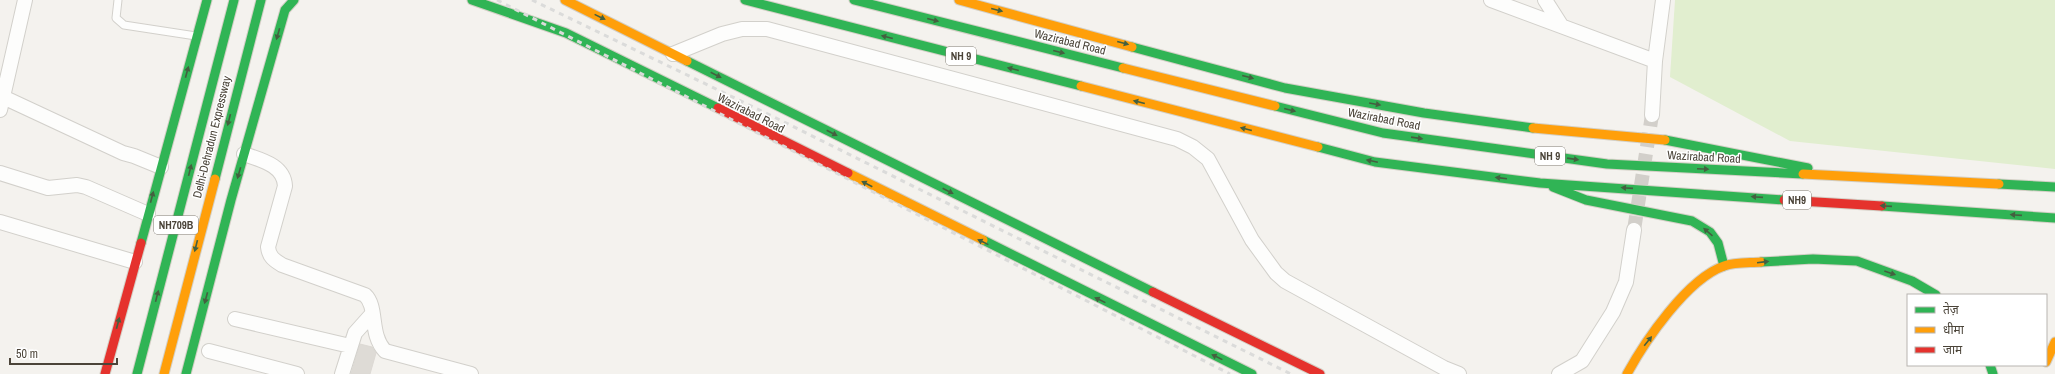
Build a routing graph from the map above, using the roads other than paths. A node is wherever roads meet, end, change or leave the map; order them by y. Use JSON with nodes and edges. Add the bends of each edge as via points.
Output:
{"nodes":[{"id":1,"x":25,"y":0,"type":"edge"},
{"id":2,"x":118,"y":0,"type":"edge"},
{"id":3,"x":207,"y":0,"type":"edge"},
{"id":4,"x":234,"y":0,"type":"edge"},
{"id":5,"x":261,"y":0,"type":"edge"},
{"id":6,"x":294,"y":0,"type":"edge"},
{"id":7,"x":472,"y":0,"type":"edge"},
{"id":8,"x":565,"y":0,"type":"edge"},
{"id":9,"x":745,"y":0,"type":"edge"},
{"id":10,"x":854,"y":0,"type":"edge"},
{"id":11,"x":959,"y":0,"type":"edge"},
{"id":12,"x":1491,"y":0,"type":"edge"},
{"id":13,"x":1545,"y":0,"type":"edge"},
{"id":14,"x":1663,"y":0,"type":"edge"},
{"id":15,"x":1561,"y":25,"type":"junction"},
{"id":16,"x":197,"y":36,"type":"junction"},
{"id":17,"x":673,"y":54,"type":"junction"},
{"id":18,"x":1655,"y":61,"type":"junction"},
{"id":19,"x":2,"y":93,"type":"edge"},
{"id":20,"x":1652,"y":115,"type":"tunnel mouth"},
{"id":21,"x":244,"y":154,"type":"junction"},
{"id":22,"x":160,"y":167,"type":"junction"},
{"id":23,"x":0,"y":173,"type":"edge"},
{"id":24,"x":1858,"y":178,"type":"junction"},
{"id":25,"x":1540,"y":182,"type":"junction"},
{"id":26,"x":2055,"y":187,"type":"edge"},
{"id":27,"x":148,"y":214,"type":"junction"},
{"id":28,"x":2055,"y":218,"type":"edge"},
{"id":29,"x":0,"y":222,"type":"edge"},
{"id":30,"x":1634,"y":230,"type":"tunnel mouth"},
{"id":31,"x":135,"y":262,"type":"junction"},
{"id":32,"x":1724,"y":266,"type":"junction"},
{"id":33,"x":1934,"y":294,"type":"edge"},
{"id":34,"x":372,"y":314,"type":"junction"},
{"id":35,"x":235,"y":319,"type":"dead end"},
{"id":36,"x":2055,"y":342,"type":"edge"},
{"id":37,"x":350,"y":346,"type":"junction"},
{"id":38,"x":209,"y":351,"type":"dead end"},
{"id":39,"x":2047,"y":360,"type":"edge"},
{"id":40,"x":105,"y":374,"type":"edge"},
{"id":41,"x":137,"y":374,"type":"edge"},
{"id":42,"x":164,"y":374,"type":"edge"},
{"id":43,"x":186,"y":374,"type":"edge"},
{"id":44,"x":297,"y":374,"type":"edge"},
{"id":45,"x":342,"y":374,"type":"edge"},
{"id":46,"x":471,"y":374,"type":"edge"},
{"id":47,"x":1252,"y":374,"type":"edge"},
{"id":48,"x":1320,"y":374,"type":"edge"},
{"id":49,"x":1459,"y":374,"type":"edge"},
{"id":50,"x":1559,"y":374,"type":"edge"},
{"id":51,"x":1627,"y":374,"type":"edge"}],
"edges":[{"from":1,"to":19,"type":"street"},
{"from":2,"to":16,"type":"lane","via":[[116,18],[124,25]]},
{"from":3,"to":16,"type":"main road"},
{"from":41,"to":4,"type":"main road","name":"Delhi-Dehradun Expressway","number":"NH709B","one_way":true},
{"from":5,"to":42,"type":"main road","name":"Delhi-Dehradun Expressway","number":"NH709B","one_way":true},
{"from":6,"to":21,"type":"main road","one_way":true,"via":[[285,10]]},
{"from":47,"to":7,"type":"main road","name":"Wazirabad Road","one_way":true,"via":[[566,34]]},
{"from":8,"to":17,"type":"main road","name":"Wazirabad Road","one_way":true},
{"from":25,"to":9,"type":"main road","number":"NH 9","one_way":true,"via":[[1375,162]]},
{"from":10,"to":24,"type":"main road","name":"Wazirabad Road","number":"NH 9","one_way":true,"via":[[1383,133],[1607,164]]},
{"from":11,"to":24,"type":"main road","one_way":true,"via":[[1285,88],[1424,113],[1544,129],[1676,141]]},
{"from":12,"to":15,"type":"street"},
{"from":13,"to":15,"type":"street"},
{"from":14,"to":18,"type":"street"},
{"from":15,"to":18,"type":"street"},
{"from":22,"to":16,"type":"main road","one_way":true},
{"from":17,"to":48,"type":"main road","name":"Wazirabad Road","one_way":true},
{"from":17,"to":49,"type":"street","via":[[729,32],[767,29],[1177,139],[1208,159],[1252,240],[1285,281]]},
{"from":18,"to":20,"type":"street"},
{"from":19,"to":22,"type":"street","via":[[123,153]]},
{"from":21,"to":34,"type":"street","via":[[283,173],[285,186],[268,247],[269,254],[282,265],[365,295],[370,300]]},
{"from":21,"to":43,"type":"main road","one_way":true},
{"from":27,"to":22,"type":"main road","one_way":true},
{"from":23,"to":27,"type":"street","via":[[48,188],[77,185],[86,187]]},
{"from":24,"to":26,"type":"main road","name":"Wazirabad Road","number":"NH 9"},
{"from":28,"to":25,"type":"main road","number":"NH9","one_way":true},
{"from":32,"to":25,"type":"main road","one_way":true,"via":[[1718,243],[1710,232],[1692,221],[1586,200]]},
{"from":27,"to":31,"type":"main road"},
{"from":29,"to":31,"type":"street"},
{"from":30,"to":50,"type":"street","via":[[1626,282],[1613,312],[1582,361]]},
{"from":40,"to":31,"type":"main road","one_way":true},
{"from":32,"to":33,"type":"main road","one_way":true,"via":[[1813,259],[1857,261],[1912,281]]},
{"from":51,"to":32,"type":"main road","one_way":true,"via":[[1641,350],[1683,296],[1700,280]]},
{"from":34,"to":37,"type":"street","via":[[357,330]]},
{"from":34,"to":46,"type":"street","via":[[375,335],[385,351]]},
{"from":35,"to":37,"type":"street"},
{"from":36,"to":39,"type":"main road"},
{"from":37,"to":45,"type":"street"},
{"from":38,"to":44,"type":"street"}]}
